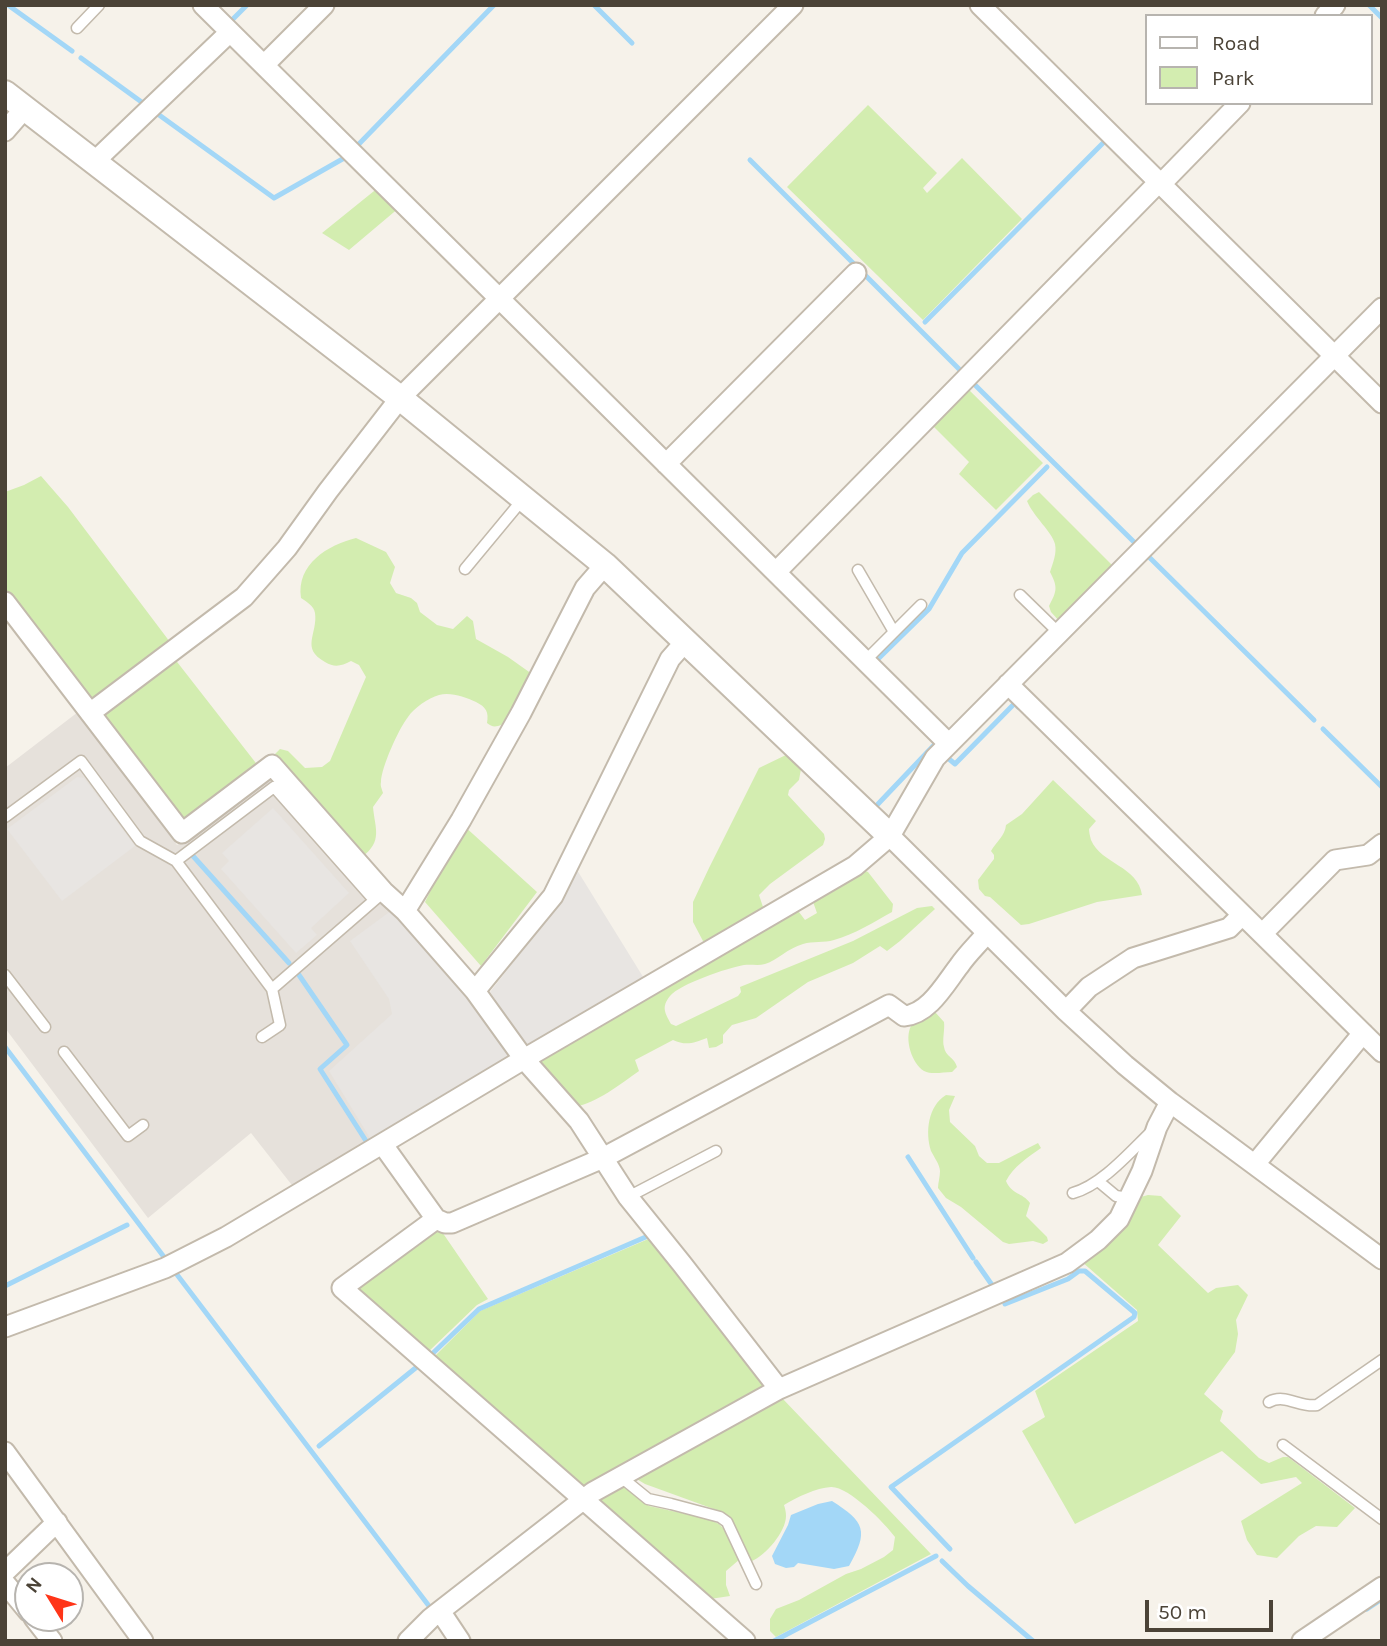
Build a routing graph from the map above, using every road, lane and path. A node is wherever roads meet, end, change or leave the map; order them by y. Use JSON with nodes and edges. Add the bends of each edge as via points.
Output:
{"nodes":[{"id":1,"x":99,"y":5,"type":"edge"},
{"id":2,"x":203,"y":5,"type":"edge"},
{"id":3,"x":324,"y":5,"type":"edge"},
{"id":4,"x":793,"y":5,"type":"edge"},
{"id":5,"x":980,"y":5,"type":"edge"},
{"id":6,"x":77,"y":28,"type":"dead end"},
{"id":7,"x":230,"y":32,"type":"junction"},
{"id":8,"x":264,"y":65,"type":"junction"},
{"id":9,"x":15,"y":101,"type":"edge"},
{"id":10,"x":1238,"y":105,"type":"edge"},
{"id":11,"x":5,"y":131,"type":"edge"},
{"id":12,"x":94,"y":162,"type":"junction"},
{"id":13,"x":1160,"y":183,"type":"junction"},
{"id":14,"x":856,"y":273,"type":"dead end"},
{"id":15,"x":499,"y":299,"type":"junction"},
{"id":16,"x":1382,"y":308,"type":"edge"},
{"id":17,"x":1334,"y":356,"type":"junction"},
{"id":18,"x":400,"y":398,"type":"junction"},
{"id":19,"x":1382,"y":402,"type":"edge"},
{"id":20,"x":666,"y":464,"type":"junction"},
{"id":21,"x":523,"y":498,"type":"junction"},
{"id":22,"x":605,"y":565,"type":"junction"},
{"id":23,"x":465,"y":569,"type":"dead end"},
{"id":24,"x":858,"y":570,"type":"dead end"},
{"id":25,"x":776,"y":572,"type":"junction"},
{"id":26,"x":1020,"y":595,"type":"dead end"},
{"id":27,"x":5,"y":602,"type":"edge"},
{"id":28,"x":921,"y":605,"type":"dead end"},
{"id":29,"x":894,"y":632,"type":"junction"},
{"id":30,"x":1059,"y":633,"type":"junction"},
{"id":31,"x":685,"y":642,"type":"junction"},
{"id":32,"x":865,"y":661,"type":"junction"},
{"id":33,"x":1008,"y":684,"type":"junction"},
{"id":34,"x":90,"y":713,"type":"junction"},
{"id":35,"x":949,"y":744,"type":"junction"},
{"id":36,"x":5,"y":817,"type":"edge"},
{"id":37,"x":890,"y":836,"type":"junction"},
{"id":38,"x":1382,"y":844,"type":"edge"},
{"id":39,"x":176,"y":861,"type":"junction"},
{"id":40,"x":379,"y":896,"type":"junction"},
{"id":41,"x":405,"y":911,"type":"junction"},
{"id":42,"x":1242,"y":915,"type":"junction"},
{"id":43,"x":987,"y":933,"type":"junction"},
{"id":44,"x":1262,"y":934,"type":"junction"},
{"id":45,"x":5,"y":975,"type":"edge"},
{"id":46,"x":272,"y":989,"type":"junction"},
{"id":47,"x":475,"y":991,"type":"junction"},
{"id":48,"x":1066,"y":1011,"type":"junction"},
{"id":49,"x":45,"y":1027,"type":"dead end"},
{"id":50,"x":1363,"y":1033,"type":"junction"},
{"id":51,"x":262,"y":1037,"type":"dead end"},
{"id":52,"x":64,"y":1052,"type":"dead end"},
{"id":53,"x":1382,"y":1052,"type":"edge"},
{"id":54,"x":524,"y":1059,"type":"junction"},
{"id":55,"x":1170,"y":1102,"type":"junction"},
{"id":56,"x":143,"y":1125,"type":"dead end"},
{"id":57,"x":1157,"y":1127,"type":"junction"},
{"id":58,"x":383,"y":1145,"type":"junction"},
{"id":59,"x":716,"y":1151,"type":"dead end"},
{"id":60,"x":603,"y":1158,"type":"junction"},
{"id":61,"x":1255,"y":1164,"type":"junction"},
{"id":62,"x":1098,"y":1181,"type":"junction"},
{"id":63,"x":1073,"y":1193,"type":"dead end"},
{"id":64,"x":628,"y":1197,"type":"junction"},
{"id":65,"x":1129,"y":1198,"type":"junction"},
{"id":66,"x":436,"y":1219,"type":"junction"},
{"id":67,"x":1382,"y":1259,"type":"edge"},
{"id":68,"x":5,"y":1327,"type":"edge"},
{"id":69,"x":1382,"y":1360,"type":"edge"},
{"id":70,"x":779,"y":1389,"type":"junction"},
{"id":71,"x":1269,"y":1402,"type":"dead end"},
{"id":72,"x":1283,"y":1445,"type":"dead end"},
{"id":73,"x":5,"y":1452,"type":"edge"},
{"id":74,"x":620,"y":1477,"type":"junction"},
{"id":75,"x":583,"y":1499,"type":"junction"},
{"id":76,"x":1382,"y":1519,"type":"edge"},
{"id":77,"x":57,"y":1522,"type":"junction"},
{"id":78,"x":5,"y":1572,"type":"edge"},
{"id":79,"x":756,"y":1584,"type":"dead end"},
{"id":80,"x":1382,"y":1587,"type":"edge"},
{"id":81,"x":440,"y":1611,"type":"junction"},
{"id":82,"x":143,"y":1641,"type":"edge"},
{"id":83,"x":408,"y":1641,"type":"edge"},
{"id":84,"x":460,"y":1641,"type":"edge"},
{"id":85,"x":745,"y":1641,"type":"edge"},
{"id":86,"x":1302,"y":1641,"type":"edge"}],
"edges":[{"from":1,"to":6,"type":"lane"},
{"from":2,"to":7,"type":"street"},
{"from":3,"to":8,"type":"street"},
{"from":4,"to":15,"type":"street"},
{"from":5,"to":13,"type":"street"},
{"from":7,"to":8,"type":"street"},
{"from":7,"to":12,"type":"street"},
{"from":8,"to":15,"type":"street"},
{"from":9,"to":11,"type":"street"},
{"from":9,"to":12,"type":"street"},
{"from":10,"to":13,"type":"street"},
{"from":12,"to":18,"type":"street"},
{"from":13,"to":17,"type":"street"},
{"from":13,"to":25,"type":"street"},
{"from":14,"to":20,"type":"street"},
{"from":15,"to":18,"type":"street"},
{"from":15,"to":20,"type":"street"},
{"from":16,"to":17,"type":"street"},
{"from":17,"to":19,"type":"street"},
{"from":17,"to":30,"type":"street"},
{"from":18,"to":21,"type":"street"},
{"from":18,"to":34,"type":"street","via":[[288,548],[244,597]]},
{"from":20,"to":25,"type":"street"},
{"from":21,"to":22,"type":"street"},
{"from":21,"to":23,"type":"lane"},
{"from":22,"to":31,"type":"street"},
{"from":22,"to":41,"type":"street","via":[[585,588],[521,713]]},
{"from":24,"to":29,"type":"lane"},
{"from":25,"to":32,"type":"street"},
{"from":26,"to":30,"type":"lane"},
{"from":27,"to":34,"type":"street"},
{"from":28,"to":29,"type":"lane"},
{"from":29,"to":32,"type":"lane"},
{"from":30,"to":33,"type":"street"},
{"from":31,"to":37,"type":"street"},
{"from":31,"to":47,"type":"street","via":[[670,659],[553,897]]},
{"from":32,"to":35,"type":"street"},
{"from":33,"to":35,"type":"street"},
{"from":33,"to":42,"type":"street"},
{"from":34,"to":40,"type":"street","via":[[182,833],[272,765]]},
{"from":35,"to":37,"type":"street","via":[[935,758]]},
{"from":36,"to":39,"type":"lane","via":[[81,761],[140,841]]},
{"from":37,"to":43,"type":"street"},
{"from":37,"to":54,"type":"street","via":[[855,866]]},
{"from":38,"to":44,"type":"street","via":[[1368,856],[1335,860]]},
{"from":39,"to":40,"type":"lane","via":[[274,788]]},
{"from":39,"to":46,"type":"lane"},
{"from":40,"to":41,"type":"street"},
{"from":40,"to":46,"type":"lane"},
{"from":41,"to":47,"type":"street"},
{"from":42,"to":44,"type":"street"},
{"from":42,"to":48,"type":"street","via":[[1229,928],[1133,958],[1089,987]]},
{"from":43,"to":48,"type":"street"},
{"from":43,"to":60,"type":"street","via":[[938,996],[912,1016],[889,1005]]},
{"from":44,"to":50,"type":"street"},
{"from":45,"to":49,"type":"lane"},
{"from":46,"to":51,"type":"lane","via":[[280,1025]]},
{"from":47,"to":54,"type":"street"},
{"from":48,"to":55,"type":"street"},
{"from":50,"to":53,"type":"street"},
{"from":50,"to":61,"type":"street"},
{"from":52,"to":56,"type":"lane","via":[[128,1136]]},
{"from":54,"to":58,"type":"street"},
{"from":54,"to":60,"type":"street","via":[[579,1121]]},
{"from":55,"to":57,"type":"street"},
{"from":55,"to":61,"type":"street"},
{"from":57,"to":62,"type":"lane"},
{"from":57,"to":65,"type":"street"},
{"from":58,"to":66,"type":"street"},
{"from":58,"to":68,"type":"street","via":[[165,1268]]},
{"from":59,"to":64,"type":"lane"},
{"from":60,"to":64,"type":"street"},
{"from":60,"to":66,"type":"street","via":[[452,1223]]},
{"from":61,"to":67,"type":"street"},
{"from":62,"to":63,"type":"lane"},
{"from":62,"to":65,"type":"lane","via":[[1116,1196]]},
{"from":64,"to":70,"type":"street"},
{"from":65,"to":70,"type":"street","via":[[1119,1219],[1066,1263]]},
{"from":66,"to":75,"type":"street","via":[[342,1288]]},
{"from":69,"to":71,"type":"lane","via":[[1317,1405],[1276,1398]]},
{"from":70,"to":74,"type":"street"},
{"from":72,"to":76,"type":"lane"},
{"from":73,"to":77,"type":"street"},
{"from":74,"to":75,"type":"street"},
{"from":74,"to":79,"type":"lane","via":[[648,1499],[727,1522]]},
{"from":75,"to":81,"type":"street"},
{"from":75,"to":85,"type":"street"},
{"from":77,"to":78,"type":"street"},
{"from":77,"to":82,"type":"street"},
{"from":80,"to":86,"type":"street"},
{"from":81,"to":83,"type":"street"},
{"from":81,"to":84,"type":"street"}]}
